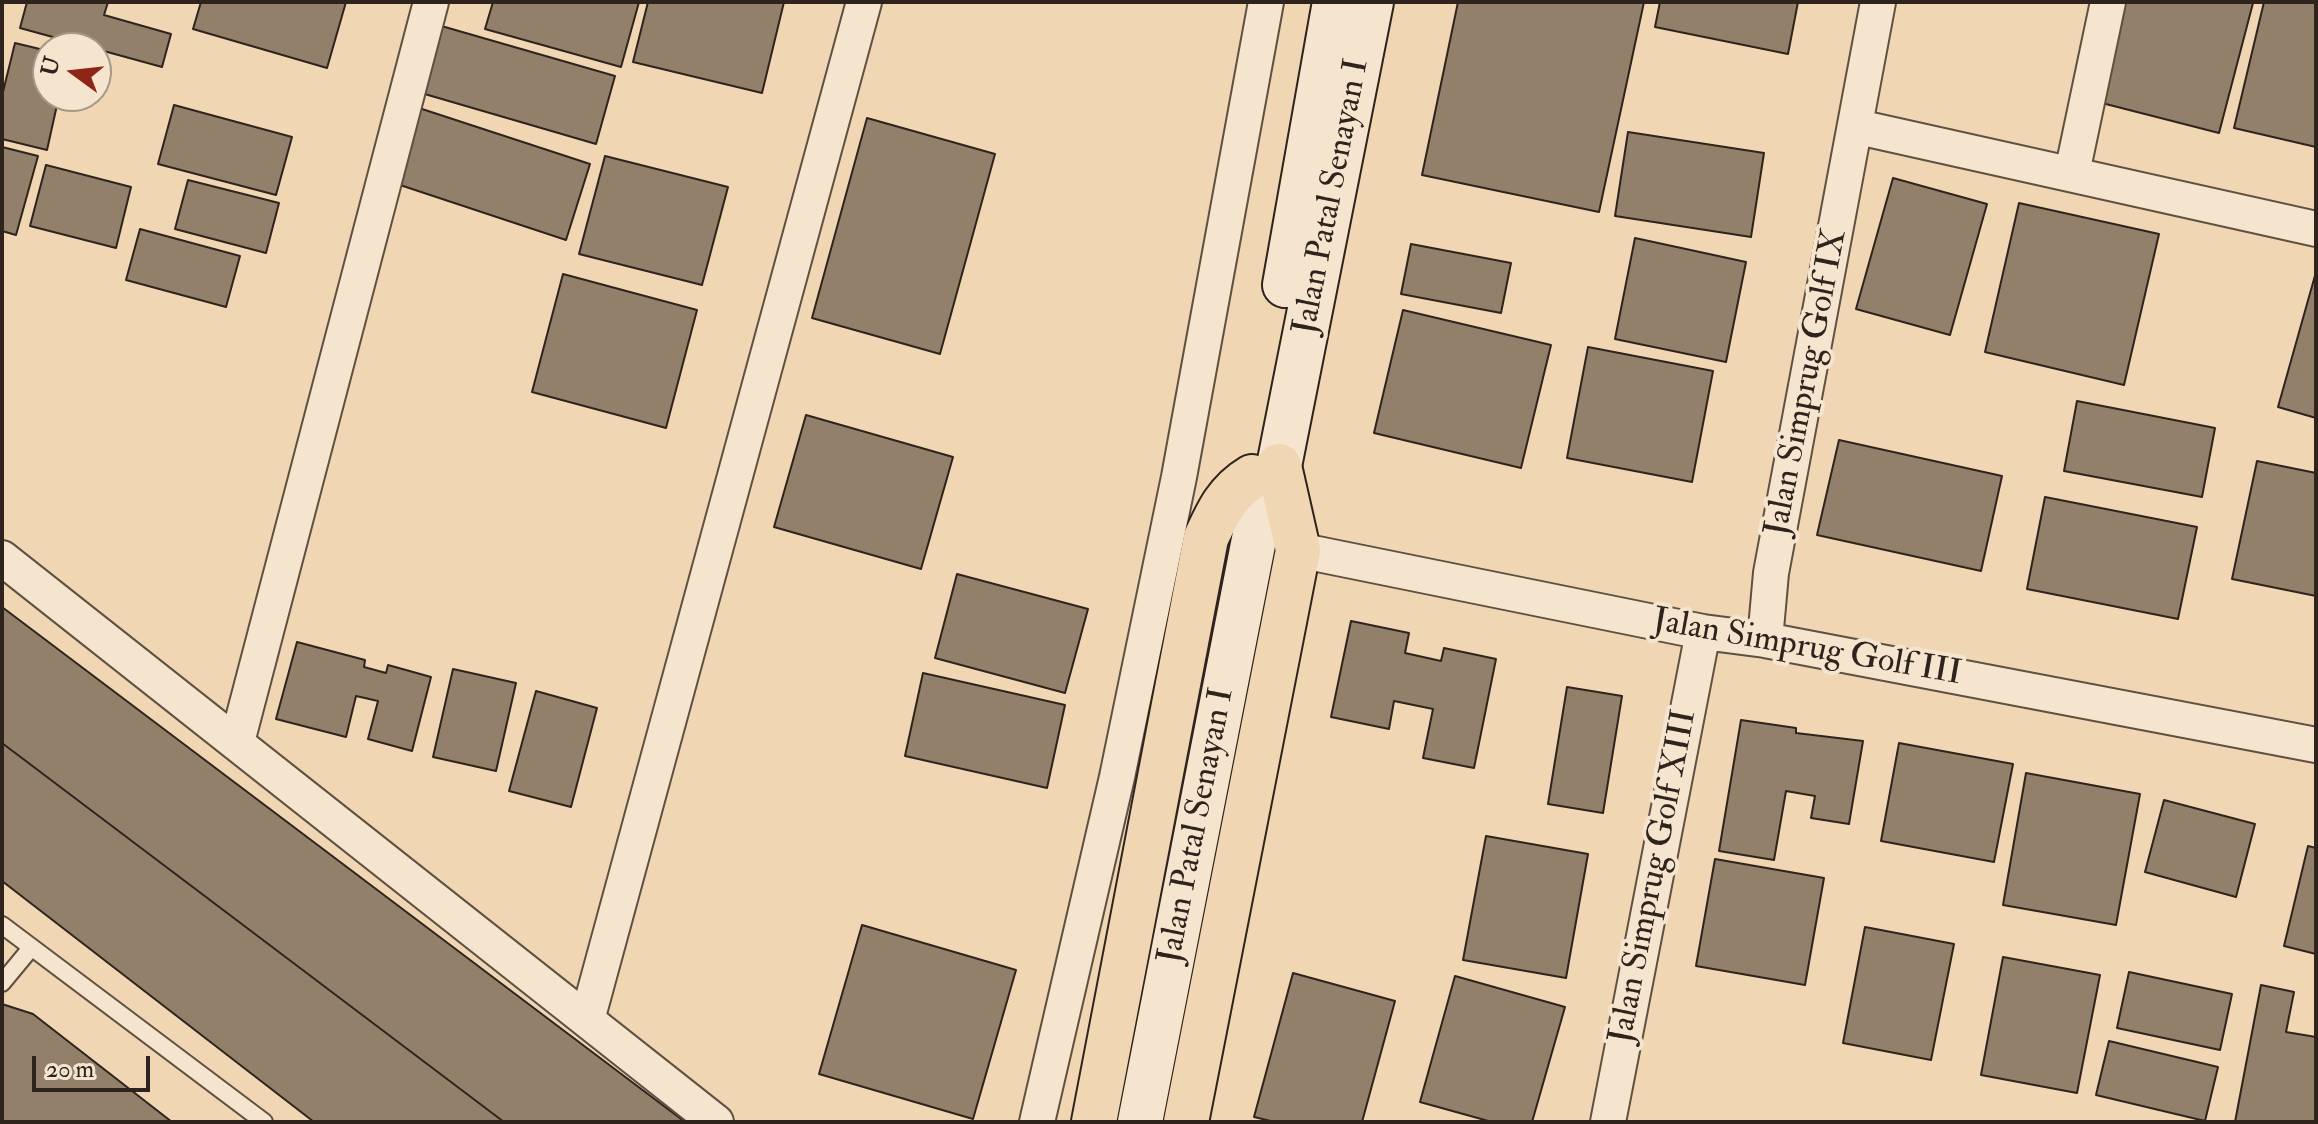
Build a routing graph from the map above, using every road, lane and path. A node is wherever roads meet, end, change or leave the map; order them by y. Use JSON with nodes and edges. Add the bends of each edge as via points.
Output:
{"nodes":[{"id":1,"x":431,"y":2,"type":"edge"},
{"id":2,"x":864,"y":2,"type":"edge"},
{"id":3,"x":1266,"y":2,"type":"edge"},
{"id":4,"x":1335,"y":2,"type":"edge"},
{"id":5,"x":1371,"y":2,"type":"edge"},
{"id":6,"x":1878,"y":2,"type":"edge"},
{"id":7,"x":2108,"y":2,"type":"edge"},
{"id":8,"x":1858,"y":127,"type":"junction"},
{"id":9,"x":2072,"y":173,"type":"junction"},
{"id":10,"x":2316,"y":229,"type":"edge"},
{"id":11,"x":1265,"y":471,"type":"junction"},
{"id":12,"x":1298,"y":550,"type":"junction"},
{"id":13,"x":2,"y":558,"type":"edge"},
{"id":14,"x":1703,"y":632,"type":"junction"},
{"id":15,"x":1765,"y":640,"type":"junction"},
{"id":16,"x":237,"y":742,"type":"junction"},
{"id":17,"x":2316,"y":745,"type":"edge"},
{"id":18,"x":2,"y":925,"type":"edge"},
{"id":19,"x":31,"y":948,"type":"junction"},
{"id":20,"x":2,"y":983,"type":"edge"},
{"id":21,"x":587,"y":1020,"type":"junction"},
{"id":22,"x":264,"y":1122,"type":"edge"},
{"id":23,"x":716,"y":1122,"type":"edge"},
{"id":24,"x":1037,"y":1122,"type":"edge"},
{"id":25,"x":1094,"y":1122,"type":"edge"},
{"id":26,"x":1140,"y":1122,"type":"edge"},
{"id":27,"x":1186,"y":1122,"type":"edge"},
{"id":28,"x":1608,"y":1122,"type":"edge"}],
"edges":[{"from":1,"to":16,"type":"street"},
{"from":2,"to":21,"type":"street"},
{"from":3,"to":24,"type":"street","via":[[1179,477]]},
{"from":4,"to":11,"type":"main road","name":"Jalan Patal Senayan I"},
{"from":5,"to":11,"type":"main road","name":"Jalan Patal Senayan I"},
{"from":6,"to":8,"type":"street","name":"Jalan Simprug Golf IX"},
{"from":7,"to":9,"type":"street"},
{"from":8,"to":9,"type":"street"},
{"from":8,"to":15,"type":"street","name":"Jalan Simprug Golf IX","via":[[1771,573]]},
{"from":9,"to":10,"type":"street"},
{"from":11,"to":12,"type":"highway"},
{"from":11,"to":25,"type":"highway","via":[[1235,487],[1206,538]]},
{"from":11,"to":26,"type":"main road","name":"Jalan Patal Senayan I","via":[[1268,516],[1253,544]]},
{"from":12,"to":14,"type":"street","name":"Jalan Simprug Golf III"},
{"from":12,"to":27,"type":"highway"},
{"from":13,"to":16,"type":"street"},
{"from":14,"to":15,"type":"street","name":"Jalan Simprug Golf III"},
{"from":14,"to":28,"type":"street","name":"Jalan Simprug Golf XIII"},
{"from":15,"to":17,"type":"street","name":"Jalan Simprug Golf III"},
{"from":16,"to":21,"type":"street"},
{"from":18,"to":19,"type":"lane"},
{"from":19,"to":20,"type":"lane"},
{"from":19,"to":22,"type":"lane"},
{"from":21,"to":23,"type":"street"}]}
